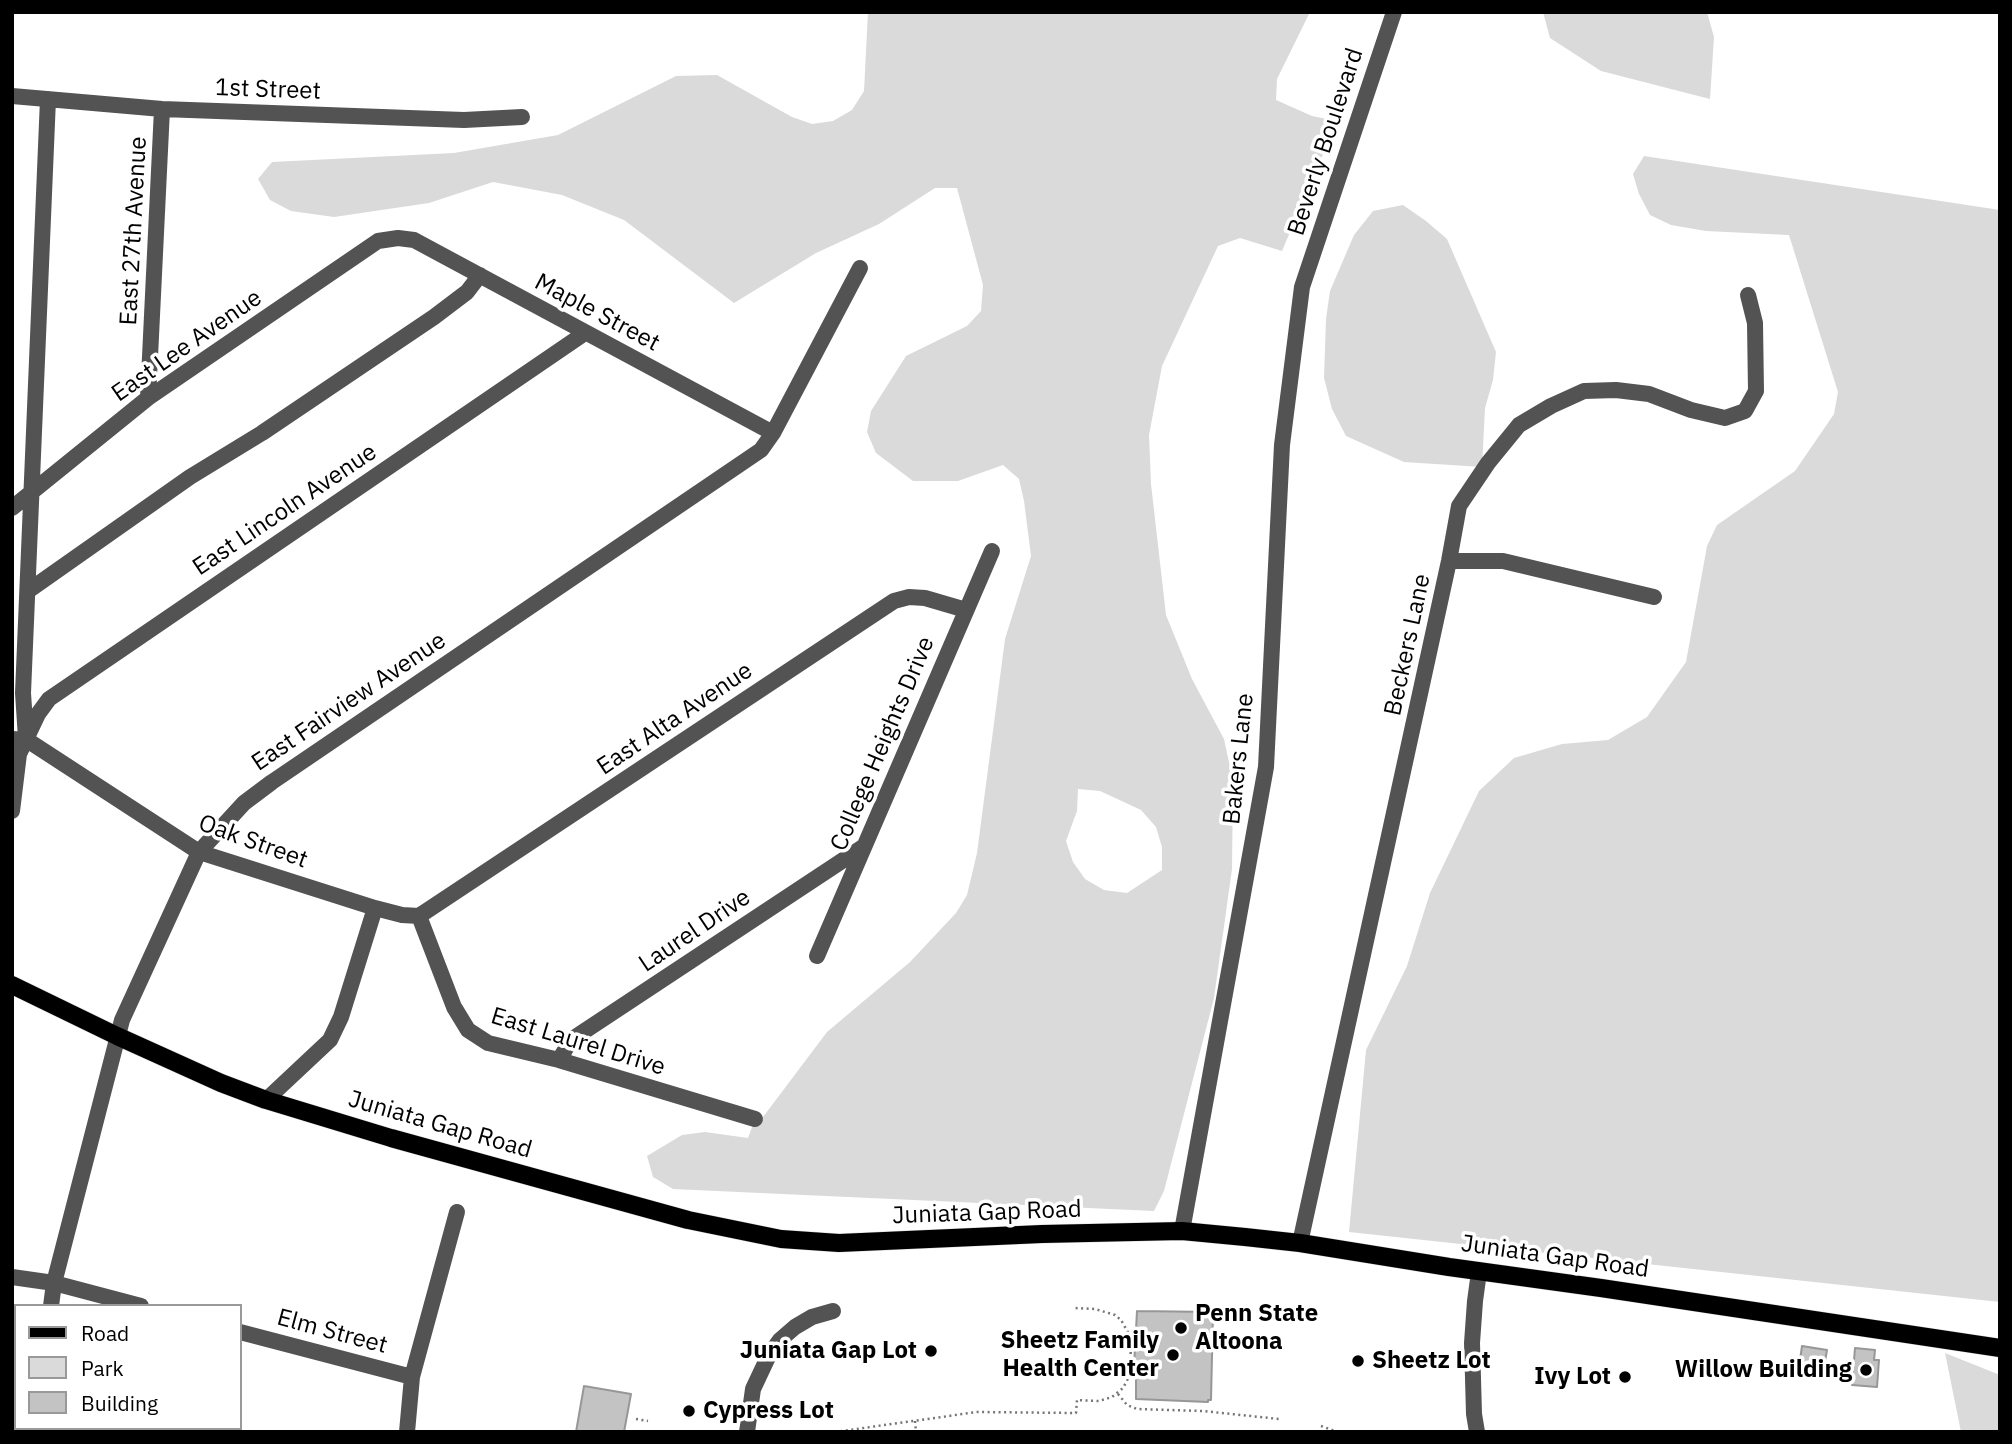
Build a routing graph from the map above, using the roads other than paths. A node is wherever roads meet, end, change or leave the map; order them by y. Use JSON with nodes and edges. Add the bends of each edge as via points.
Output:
{"nodes":[{"id":1,"x":1394,"y":12,"type":"edge"},
{"id":2,"x":12,"y":96,"type":"edge"},
{"id":3,"x":48,"y":99,"type":"junction"},
{"id":4,"x":162,"y":108,"type":"junction"},
{"id":5,"x":522,"y":117,"type":"dead end"},
{"id":6,"x":398,"y":238,"type":"joint"},
{"id":7,"x":860,"y":268,"type":"dead end"},
{"id":8,"x":480,"y":275,"type":"junction"},
{"id":9,"x":1302,"y":287,"type":"joint"},
{"id":10,"x":1748,"y":295,"type":"dead end"},
{"id":11,"x":585,"y":333,"type":"junction"},
{"id":12,"x":148,"y":398,"type":"junction"},
{"id":13,"x":773,"y":433,"type":"junction"},
{"id":14,"x":32,"y":492,"type":"junction"},
{"id":15,"x":12,"y":508,"type":"edge"},
{"id":16,"x":992,"y":551,"type":"dead end"},
{"id":17,"x":1449,"y":561,"type":"junction"},
{"id":18,"x":28,"y":591,"type":"junction"},
{"id":19,"x":1654,"y":597,"type":"dead end"},
{"id":20,"x":966,"y":610,"type":"junction"},
{"id":21,"x":19,"y":740,"type":"edge"},
{"id":22,"x":12,"y":811,"type":"edge"},
{"id":23,"x":863,"y":847,"type":"junction"},
{"id":24,"x":199,"y":852,"type":"junction"},
{"id":25,"x":375,"y":908,"type":"junction"},
{"id":26,"x":419,"y":916,"type":"junction"},
{"id":27,"x":817,"y":956,"type":"dead end"},
{"id":28,"x":12,"y":985,"type":"edge"},
{"id":29,"x":117,"y":1036,"type":"junction"},
{"id":30,"x":559,"y":1060,"type":"junction"},
{"id":31,"x":266,"y":1100,"type":"junction"},
{"id":32,"x":755,"y":1119,"type":"dead end"},
{"id":33,"x":457,"y":1212,"type":"dead end"},
{"id":34,"x":1182,"y":1231,"type":"junction"},
{"id":35,"x":1300,"y":1243,"type":"junction"},
{"id":36,"x":1479,"y":1272,"type":"junction"},
{"id":37,"x":12,"y":1277,"type":"edge"},
{"id":38,"x":54,"y":1283,"type":"junction"},
{"id":39,"x":51,"y":1304,"type":"edge"},
{"id":40,"x":133,"y":1304,"type":"edge"},
{"id":41,"x":833,"y":1311,"type":"dead end"},
{"id":42,"x":242,"y":1333,"type":"edge"},
{"id":43,"x":2000,"y":1348,"type":"edge"},
{"id":44,"x":412,"y":1377,"type":"junction"},
{"id":45,"x":407,"y":1432,"type":"edge"},
{"id":46,"x":747,"y":1432,"type":"edge"},
{"id":47,"x":1477,"y":1432,"type":"edge"}],
"edges":[{"from":1,"to":9,"type":"street","name":"Beverly Boulevard"},
{"from":2,"to":3,"type":"street","name":"1st Street"},
{"from":3,"to":4,"type":"street","name":"1st Street"},
{"from":3,"to":14,"type":"street"},
{"from":4,"to":5,"type":"street","name":"1st Street","via":[[464,120]]},
{"from":4,"to":12,"type":"street","name":"East 27th Avenue"},
{"from":6,"to":8,"type":"street","name":"Maple Street","via":[[414,240]]},
{"from":6,"to":12,"type":"street","name":"East Lee Avenue","via":[[378,242]]},
{"from":7,"to":13,"type":"street","name":"East Fairview Avenue"},
{"from":8,"to":11,"type":"street","name":"Maple Street"},
{"from":8,"to":18,"type":"street","via":[[467,292],[434,317],[190,477]]},
{"from":9,"to":34,"type":"street","name":"Bakers Lane","via":[[1282,445],[1266,767]]},
{"from":10,"to":17,"type":"street","name":"Beckers Lane","via":[[1755,323],[1756,391],[1745,411],[1726,418],[1649,394],[1616,390],[1584,391],[1551,406],[1519,425],[1466,495],[1459,506]]},
{"from":11,"to":13,"type":"street","name":"Maple Street"},
{"from":11,"to":21,"type":"street","name":"East Lincoln Avenue","via":[[49,699]]},
{"from":12,"to":14,"type":"street","name":"East Lee Avenue"},
{"from":13,"to":24,"type":"street","name":"East Fairview Avenue","via":[[761,450],[744,462],[272,782],[244,803]]},
{"from":14,"to":15,"type":"street","name":"East Lee Avenue"},
{"from":14,"to":18,"type":"street"},
{"from":16,"to":20,"type":"street","name":"College Heights Drive"},
{"from":17,"to":19,"type":"street","via":[[1503,561]]},
{"from":17,"to":35,"type":"street","name":"Beckers Lane"},
{"from":18,"to":21,"type":"street"},
{"from":20,"to":23,"type":"street","name":"College Heights Drive"},
{"from":20,"to":26,"type":"street","name":"East Alta Avenue","via":[[925,598],[894,601]]},
{"from":21,"to":22,"type":"street"},
{"from":21,"to":24,"type":"street","name":"Oak Street"},
{"from":23,"to":27,"type":"street","name":"College Heights Drive"},
{"from":23,"to":30,"type":"street","name":"Laurel Drive","via":[[571,1040]]},
{"from":24,"to":25,"type":"street","name":"Oak Street"},
{"from":24,"to":29,"type":"street","name":"East Fairview Avenue"},
{"from":25,"to":26,"type":"street","name":"Oak Street"},
{"from":25,"to":31,"type":"street","via":[[331,1041]]},
{"from":26,"to":30,"type":"street","name":"East Laurel Drive","via":[[454,1007],[468,1030],[488,1043]]},
{"from":28,"to":29,"type":"main road","name":"Juniata Gap Road"},
{"from":29,"to":31,"type":"main road","name":"Juniata Gap Road"},
{"from":29,"to":38,"type":"street","name":"East Fairview Avenue"},
{"from":30,"to":32,"type":"street","name":"East Laurel Drive"},
{"from":31,"to":34,"type":"main road","name":"Juniata Gap Road","via":[[688,1220],[780,1239],[839,1243]]},
{"from":33,"to":44,"type":"street"},
{"from":34,"to":35,"type":"main road","name":"Juniata Gap Road"},
{"from":35,"to":36,"type":"main road","name":"Juniata Gap Road"},
{"from":36,"to":43,"type":"main road","name":"Juniata Gap Road"},
{"from":36,"to":47,"type":"street","via":[[1472,1343]]},
{"from":37,"to":38,"type":"street"},
{"from":38,"to":39,"type":"street","name":"East Fairview Avenue"},
{"from":38,"to":40,"type":"street"},
{"from":41,"to":46,"type":"street","via":[[795,1326],[769,1355],[753,1389]]},
{"from":42,"to":44,"type":"street","name":"Elm Street"},
{"from":44,"to":45,"type":"street"}]}
